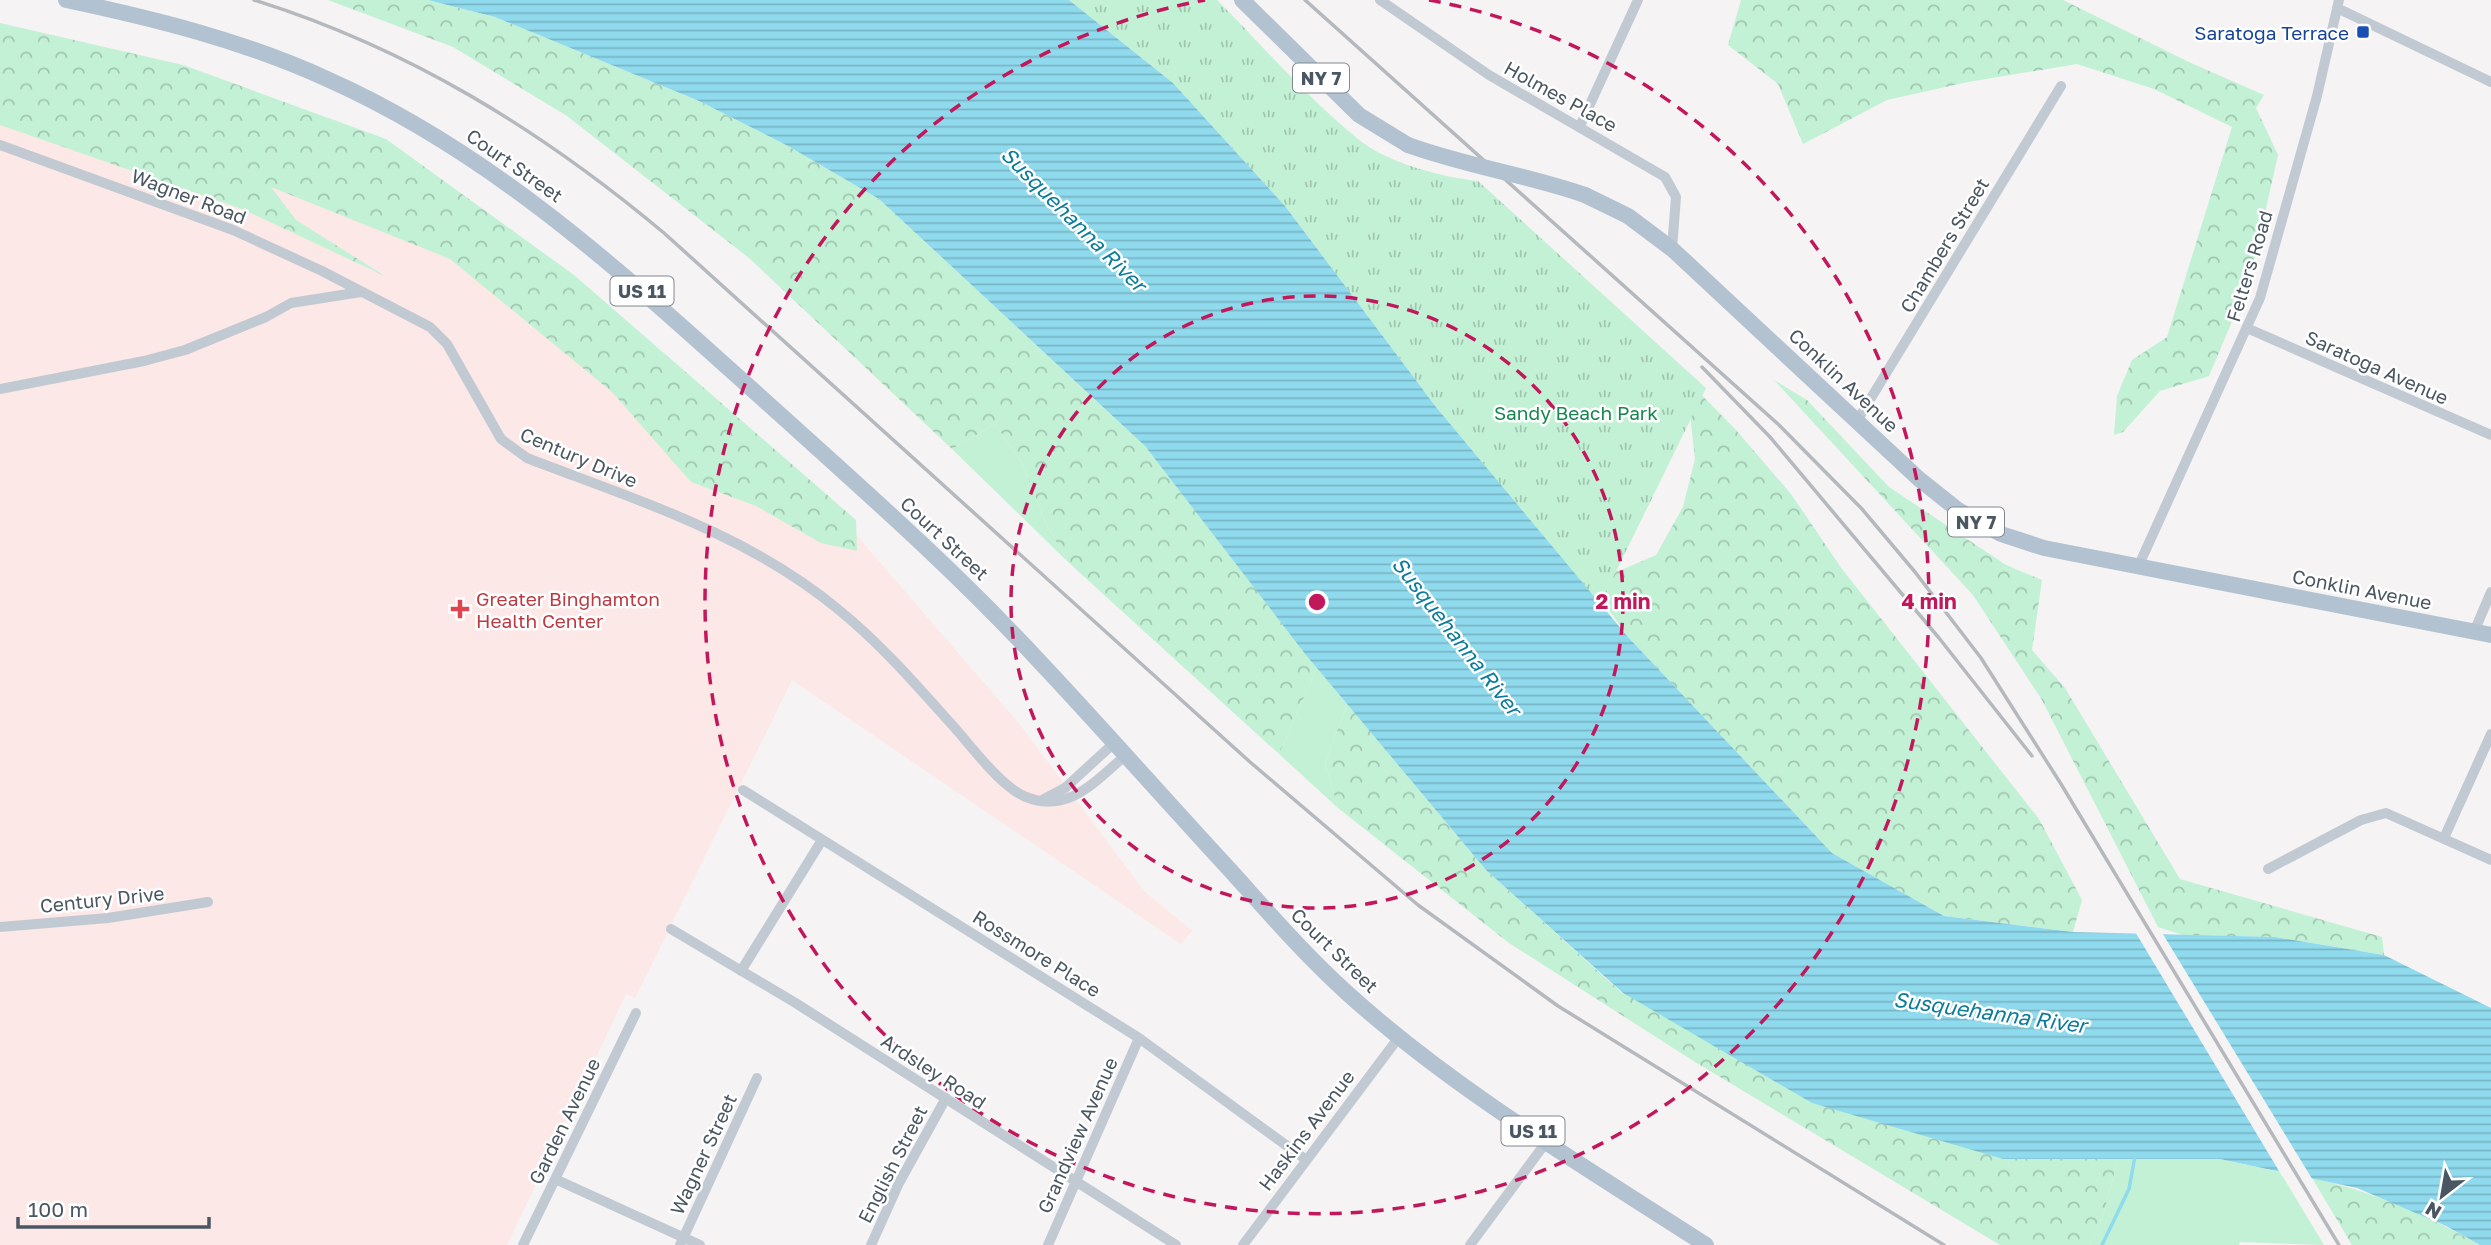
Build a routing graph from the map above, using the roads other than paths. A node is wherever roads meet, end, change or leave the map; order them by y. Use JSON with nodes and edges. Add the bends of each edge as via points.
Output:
{"nodes":[{"id":1,"x":66,"y":0,"type":"edge"},
{"id":2,"x":1242,"y":0,"type":"edge"},
{"id":3,"x":1380,"y":0,"type":"edge"},
{"id":4,"x":1638,"y":0,"type":"edge"},
{"id":5,"x":2338,"y":4,"type":"edge"},
{"id":6,"x":2491,"y":82,"type":"edge"},
{"id":7,"x":2061,"y":86,"type":"dead end"},
{"id":8,"x":1580,"y":126,"type":"junction"},
{"id":9,"x":0,"y":145,"type":"edge"},
{"id":10,"x":1672,"y":249,"type":"junction"},
{"id":11,"x":362,"y":291,"type":"junction"},
{"id":12,"x":2249,"y":329,"type":"junction"},
{"id":13,"x":0,"y":388,"type":"edge"},
{"id":14,"x":1857,"y":421,"type":"junction"},
{"id":15,"x":2491,"y":435,"type":"edge"},
{"id":16,"x":2138,"y":567,"type":"junction"},
{"id":17,"x":2491,"y":592,"type":"edge"},
{"id":18,"x":2474,"y":632,"type":"junction"},
{"id":19,"x":2491,"y":635,"type":"edge"},
{"id":20,"x":2491,"y":734,"type":"edge"},
{"id":21,"x":1114,"y":743,"type":"junction"},
{"id":22,"x":1126,"y":755,"type":"junction"},
{"id":23,"x":743,"y":790,"type":"dead end"},
{"id":24,"x":1043,"y":800,"type":"junction"},
{"id":25,"x":2444,"y":838,"type":"junction"},
{"id":26,"x":822,"y":840,"type":"junction"},
{"id":27,"x":2491,"y":860,"type":"edge"},
{"id":28,"x":2268,"y":869,"type":"dead end"},
{"id":29,"x":208,"y":902,"type":"dead end"},
{"id":30,"x":0,"y":927,"type":"edge"},
{"id":31,"x":671,"y":929,"type":"dead end"},
{"id":32,"x":741,"y":971,"type":"junction"},
{"id":33,"x":636,"y":1013,"type":"dead end"},
{"id":34,"x":1399,"y":1037,"type":"junction"},
{"id":35,"x":1139,"y":1038,"type":"junction"},
{"id":36,"x":757,"y":1078,"type":"dead end"},
{"id":37,"x":946,"y":1098,"type":"junction"},
{"id":38,"x":1547,"y":1141,"type":"junction"},
{"id":39,"x":1305,"y":1159,"type":"junction"},
{"id":40,"x":555,"y":1179,"type":"junction"},
{"id":41,"x":1075,"y":1182,"type":"junction"},
{"id":42,"x":682,"y":1241,"type":"edge"},
{"id":43,"x":523,"y":1245,"type":"edge"},
{"id":44,"x":700,"y":1245,"type":"edge"},
{"id":45,"x":870,"y":1245,"type":"edge"},
{"id":46,"x":1048,"y":1245,"type":"edge"},
{"id":47,"x":1176,"y":1245,"type":"edge"},
{"id":48,"x":1243,"y":1245,"type":"edge"},
{"id":49,"x":1470,"y":1245,"type":"edge"},
{"id":50,"x":1706,"y":1245,"type":"edge"}],
"edges":[{"from":1,"to":21,"type":"main road","name":"Court Street","number":"US 11","via":[[187,29],[299,67],[427,131],[526,195],[639,288],[936,557]]},
{"from":2,"to":10,"type":"main road","name":"Conklin Avenue","number":"NY 7","bridge":true,"via":[[1359,115],[1408,145],[1585,195],[1628,216]]},
{"from":3,"to":8,"type":"street","name":"Holmes Place","via":[[1489,75]]},
{"from":4,"to":8,"type":"street"},
{"from":5,"to":6,"type":"street"},
{"from":5,"to":12,"type":"street","name":"Felters Road","via":[[2312,115]]},
{"from":7,"to":14,"type":"street","name":"Chambers Street"},
{"from":8,"to":10,"type":"street","name":"Holmes Place","via":[[1665,177],[1676,197]]},
{"from":9,"to":11,"type":"street","name":"Wagner Road","via":[[233,230]]},
{"from":10,"to":14,"type":"main road","name":"Conklin Avenue","number":"NY 7"},
{"from":11,"to":13,"type":"street","via":[[291,303],[196,345],[144,361]]},
{"from":11,"to":24,"type":"street","name":"Century Drive","via":[[440,334],[493,429],[508,447],[719,533],[781,567],[880,646],[1013,788]]},
{"from":12,"to":15,"type":"street","name":"Saratoga Avenue"},
{"from":12,"to":16,"type":"street","name":"Felters Road"},
{"from":14,"to":16,"type":"main road","name":"Conklin Avenue","number":"NY 7","via":[[1919,479],[1983,526],[2044,548]]},
{"from":16,"to":18,"type":"main road","name":"Conklin Avenue","number":"NY 7"},
{"from":17,"to":18,"type":"street"},
{"from":18,"to":19,"type":"main road","name":"Conklin Avenue","number":"NY 7"},
{"from":20,"to":25,"type":"street"},
{"from":21,"to":22,"type":"main road","name":"Court Street","number":"US 11"},
{"from":21,"to":24,"type":"street","via":[[1065,788]]},
{"from":22,"to":24,"type":"street","via":[[1074,798]]},
{"from":22,"to":34,"type":"main road","name":"Court Street","number":"US 11","via":[[1297,944]]},
{"from":23,"to":26,"type":"street","name":"Rossmore Place"},
{"from":25,"to":27,"type":"street"},
{"from":25,"to":28,"type":"street","via":[[2386,813],[2361,820]]},
{"from":26,"to":32,"type":"street"},
{"from":26,"to":35,"type":"street","name":"Rossmore Place"},
{"from":29,"to":30,"type":"street","name":"Century Drive","via":[[108,918]]},
{"from":31,"to":32,"type":"street","name":"Ardsley Road"},
{"from":32,"to":37,"type":"street","name":"Ardsley Road"},
{"from":33,"to":40,"type":"street","name":"Garden Avenue"},
{"from":34,"to":38,"type":"main road","name":"Court Street","number":"US 11"},
{"from":34,"to":39,"type":"street","name":"Haskins Avenue"},
{"from":35,"to":39,"type":"street","name":"Rossmore Place"},
{"from":35,"to":41,"type":"street","name":"Grandview Avenue"},
{"from":36,"to":42,"type":"street","name":"Wagner Street"},
{"from":37,"to":41,"type":"street","name":"Ardsley Road"},
{"from":37,"to":45,"type":"street","name":"English Street"},
{"from":38,"to":49,"type":"street"},
{"from":38,"to":50,"type":"main road","name":"Court Street","number":"US 11"},
{"from":39,"to":48,"type":"street","name":"Haskins Avenue"},
{"from":40,"to":42,"type":"street"},
{"from":40,"to":43,"type":"street","name":"Garden Avenue"},
{"from":41,"to":46,"type":"street","name":"Grandview Avenue"},
{"from":41,"to":47,"type":"street","name":"Ardsley Road"},
{"from":42,"to":44,"type":"street"}]}
